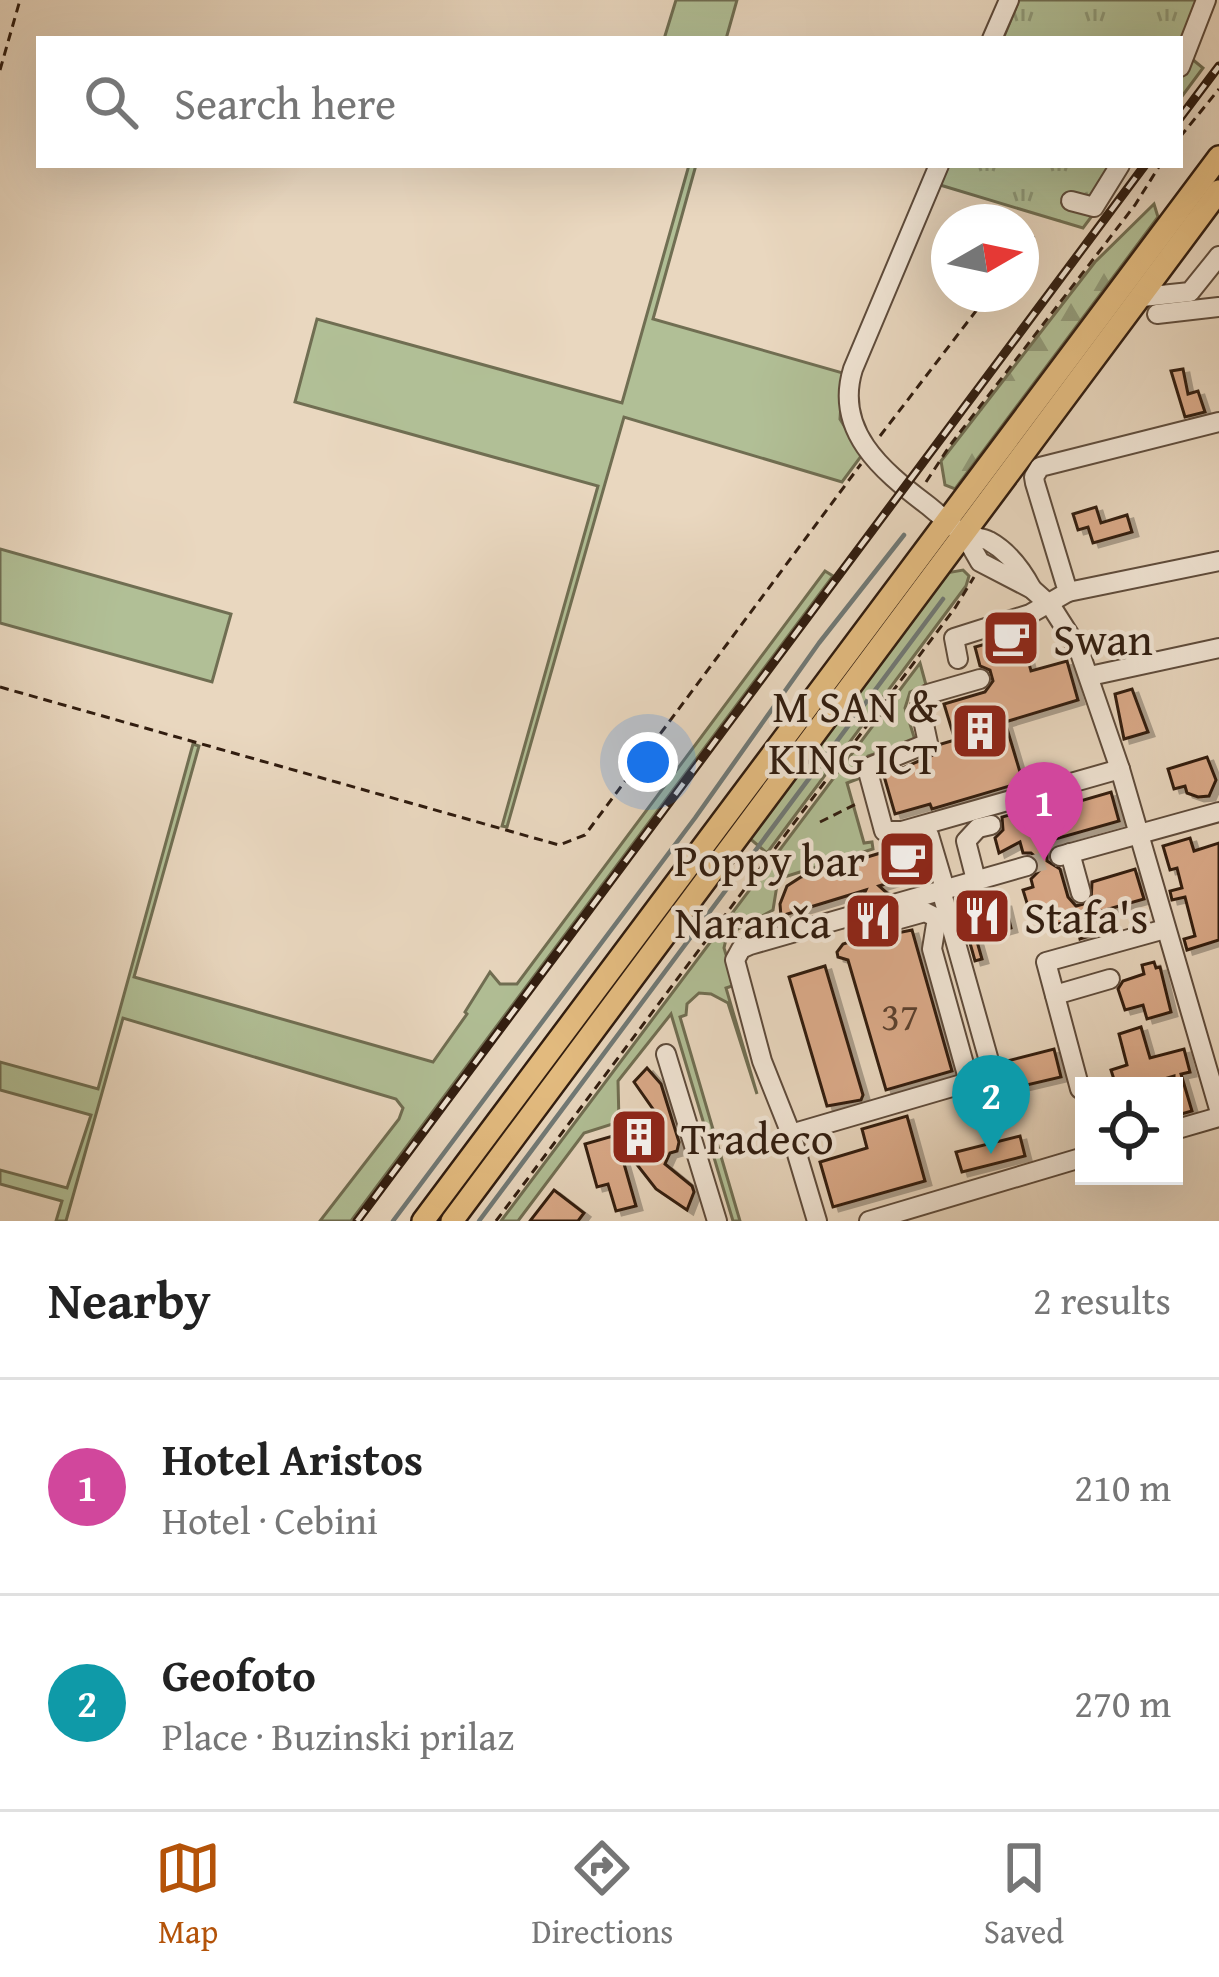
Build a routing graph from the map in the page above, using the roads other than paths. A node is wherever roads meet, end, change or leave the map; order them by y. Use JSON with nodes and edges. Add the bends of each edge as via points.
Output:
{"nodes":[{"id":1,"x":1009,"y":0,"type":"edge"},
{"id":2,"x":1206,"y":0,"type":"edge"},
{"id":3,"x":993,"y":36,"type":"edge"},
{"id":4,"x":1183,"y":59,"type":"edge"},
{"id":5,"x":1219,"y":157,"type":"edge"},
{"id":6,"x":938,"y":168,"type":"edge"},
{"id":7,"x":1118,"y":168,"type":"edge"},
{"id":8,"x":1219,"y":191,"type":"edge"},
{"id":9,"x":1071,"y":201,"type":"dead end"},
{"id":10,"x":1219,"y":256,"type":"edge"},
{"id":11,"x":1149,"y":306,"type":"junction"},
{"id":12,"x":1219,"y":307,"type":"edge"},
{"id":13,"x":1219,"y":422,"type":"edge"},
{"id":14,"x":956,"y":527,"type":"junction"},
{"id":15,"x":1219,"y":561,"type":"edge"},
{"id":16,"x":1068,"y":592,"type":"junction"},
{"id":17,"x":1051,"y":606,"type":"junction"},
{"id":18,"x":1219,"y":648,"type":"edge"},
{"id":19,"x":958,"y":659,"type":"dead end"},
{"id":20,"x":1090,"y":676,"type":"junction"},
{"id":21,"x":980,"y":679,"type":"dead end"},
{"id":22,"x":1120,"y":769,"type":"junction"},
{"id":23,"x":1219,"y":812,"type":"edge"},
{"id":24,"x":991,"y":825,"type":"dead end"},
{"id":25,"x":929,"y":835,"type":"dead end"},
{"id":26,"x":1138,"y":835,"type":"junction"},
{"id":27,"x":1027,"y":866,"type":"tunnel mouth"},
{"id":28,"x":976,"y":880,"type":"junction"},
{"id":29,"x":943,"y":890,"type":"junction"},
{"id":30,"x":1082,"y":893,"type":"dead end"},
{"id":31,"x":858,"y":914,"type":"tunnel mouth"},
{"id":32,"x":1165,"y":929,"type":"junction"},
{"id":33,"x":1110,"y":979,"type":"dead end"},
{"id":34,"x":1055,"y":995,"type":"junction"},
{"id":35,"x":667,"y":1054,"type":"dead end"},
{"id":36,"x":993,"y":1075,"type":"junction"},
{"id":37,"x":1077,"y":1077,"type":"edge"},
{"id":38,"x":969,"y":1082,"type":"junction"},
{"id":39,"x":1002,"y":1111,"type":"dead end"},
{"id":40,"x":1219,"y":1113,"type":"edge"},
{"id":41,"x":1183,"y":1127,"type":"edge"},
{"id":42,"x":791,"y":1134,"type":"junction"},
{"id":43,"x":1075,"y":1160,"type":"edge"},
{"id":44,"x":423,"y":1221,"type":"edge"},
{"id":45,"x":452,"y":1221,"type":"edge"},
{"id":46,"x":717,"y":1221,"type":"edge"},
{"id":47,"x":817,"y":1221,"type":"edge"},
{"id":48,"x":869,"y":1221,"type":"edge"}],
"edges":[{"from":1,"to":3,"type":"street"},
{"from":2,"to":4,"type":"street"},
{"from":5,"to":14,"type":"main road"},
{"from":6,"to":14,"type":"street","via":[[849,380],[851,424],[869,453]]},
{"from":7,"to":9,"type":"street","via":[[1094,207]]},
{"from":8,"to":11,"type":"main road"},
{"from":10,"to":11,"type":"street","via":[[1190,292]]},
{"from":11,"to":12,"type":"street"},
{"from":11,"to":14,"type":"main road"},
{"from":13,"to":16,"type":"street","via":[[1044,464],[1034,477]]},
{"from":14,"to":17,"type":"street","via":[[994,544]]},
{"from":14,"to":44,"type":"main road"},
{"from":14,"to":45,"type":"main road"},
{"from":15,"to":16,"type":"street"},
{"from":16,"to":17,"type":"street"},
{"from":17,"to":19,"type":"street","via":[[954,638]]},
{"from":17,"to":20,"type":"street"},
{"from":18,"to":20,"type":"street"},
{"from":20,"to":22,"type":"street"},
{"from":21,"to":22,"type":"street","via":[[922,700],[928,743],[866,768],[889,833]]},
{"from":22,"to":26,"type":"street"},
{"from":23,"to":26,"type":"street"},
{"from":24,"to":28,"type":"street","via":[[966,841]]},
{"from":25,"to":29,"type":"street"},
{"from":26,"to":30,"type":"street","via":[[1065,855]]},
{"from":26,"to":32,"type":"street"},
{"from":27,"to":28,"type":"street"},
{"from":28,"to":29,"type":"street"},
{"from":29,"to":36,"type":"street"},
{"from":29,"to":38,"type":"street","via":[[891,913],[935,914],[932,949]]},
{"from":31,"to":42,"type":"street","via":[[737,954],[757,1043]]},
{"from":32,"to":34,"type":"street","via":[[1046,962]]},
{"from":32,"to":40,"type":"street"},
{"from":33,"to":34,"type":"street"},
{"from":34,"to":37,"type":"street"},
{"from":35,"to":46,"type":"street"},
{"from":36,"to":38,"type":"street"},
{"from":36,"to":39,"type":"street"},
{"from":38,"to":42,"type":"street"},
{"from":40,"to":41,"type":"street"},
{"from":42,"to":47,"type":"street"},
{"from":43,"to":48,"type":"street"}]}
